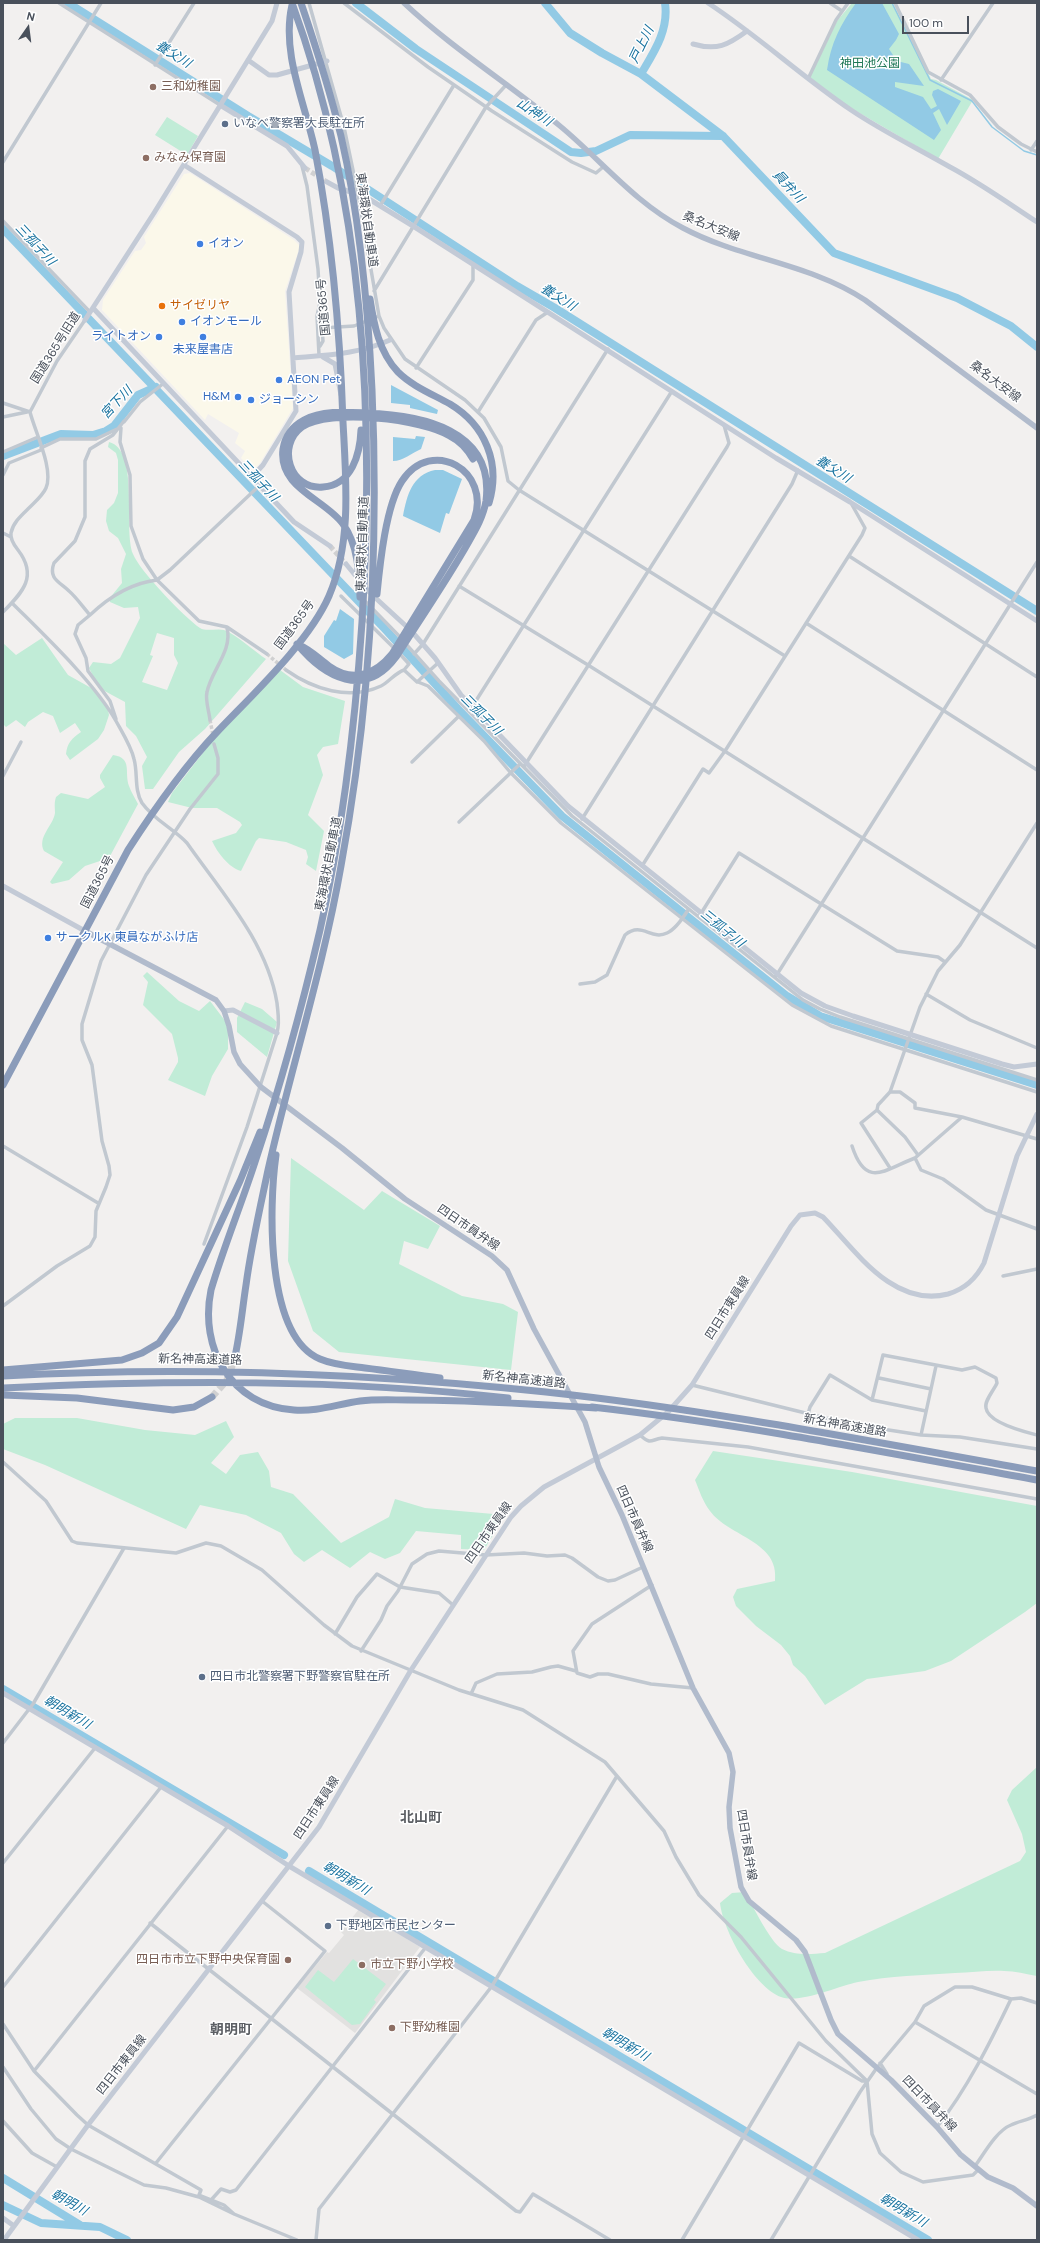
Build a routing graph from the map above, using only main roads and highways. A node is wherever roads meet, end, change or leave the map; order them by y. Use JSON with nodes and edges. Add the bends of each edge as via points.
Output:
{"nodes":[{"id":1,"x":292,"y":3,"type":"edge"},
{"id":2,"x":301,"y":3,"type":"edge"},
{"id":3,"x":404,"y":3,"type":"edge"},
{"id":4,"x":356,"y":218,"type":"junction"},
{"id":5,"x":361,"y":361,"type":"junction"},
{"id":6,"x":438,"y":427,"type":"junction"},
{"id":7,"x":1037,"y":428,"type":"edge"},
{"id":8,"x":477,"y":512,"type":"junction"},
{"id":9,"x":481,"y":519,"type":"junction"},
{"id":10,"x":362,"y":566,"type":"junction"},
{"id":11,"x":377,"y":574,"type":"junction"},
{"id":12,"x":406,"y":637,"type":"junction"},
{"id":13,"x":297,"y":644,"type":"junction"},
{"id":14,"x":85,"y":931,"type":"junction"},
{"id":15,"x":279,"y":1083,"type":"junction"},
{"id":16,"x":3,"y":1085,"type":"edge"},
{"id":17,"x":289,"y":1086,"type":"junction"},
{"id":18,"x":234,"y":1361,"type":"tunnel mouth"},
{"id":19,"x":3,"y":1370,"type":"edge"},
{"id":20,"x":3,"y":1376,"type":"edge"},
{"id":21,"x":3,"y":1388,"type":"edge"},
{"id":22,"x":549,"y":1393,"type":"junction"},
{"id":23,"x":3,"y":1395,"type":"edge"},
{"id":24,"x":212,"y":1397,"type":"tunnel mouth"},
{"id":25,"x":596,"y":1408,"type":"junction"},
{"id":26,"x":1037,"y":1471,"type":"edge"},
{"id":27,"x":1037,"y":1480,"type":"edge"},
{"id":28,"x":1037,"y":2206,"type":"edge"}],
"edges":[{"from":1,"to":5,"type":"highway","name":"東海環状自動車道","via":[[315,70],[333,140],[348,218]]},
{"from":1,"to":13,"type":"highway","name":"国道365号","via":[[288,29],[294,71],[318,169],[334,285],[342,400],[344,530],[333,585],[319,614]]},
{"from":2,"to":4,"type":"highway","name":"東海環状自動車道","via":[[341,137]]},
{"from":3,"to":7,"type":"main road","name":"桑名大安線","via":[[422,20],[507,84],[580,144],[644,203],[683,228],[724,246],[810,271],[852,292]]},
{"from":4,"to":9,"type":"highway","via":[[375,326],[386,356],[405,378],[459,410],[480,431],[491,457],[491,493]]},
{"from":4,"to":11,"type":"highway","name":"東海環状自動車道","via":[[371,360]]},
{"from":5,"to":6,"type":"highway","via":[[361,440],[353,467],[336,484],[322,488],[309,485],[297,477],[288,458],[290,444],[302,427],[317,421],[334,418],[386,419]]},
{"from":5,"to":10,"type":"highway","name":"東海環状自動車道","via":[[367,477]]},
{"from":6,"to":8,"type":"highway","via":[[466,448],[476,465],[481,486]]},
{"from":6,"to":9,"type":"highway","via":[[458,434],[480,463],[486,492]]},
{"from":6,"to":10,"type":"highway","via":[[415,418],[386,414],[334,413],[306,419],[298,423],[287,435],[283,458],[290,478],[336,515],[343,524]]},
{"from":8,"to":11,"type":"highway","via":[[475,486],[467,473],[449,462],[438,460],[416,466],[403,480],[393,499]]},
{"from":8,"to":12,"type":"highway"},
{"from":9,"to":12,"type":"highway","via":[[451,572]]},
{"from":10,"to":15,"type":"highway","name":"東海環状自動車道","via":[[359,664],[347,780],[327,896]]},
{"from":11,"to":17,"type":"highway","name":"東海環状自動車道","via":[[365,705],[341,870]]},
{"from":12,"to":13,"type":"highway","via":[[394,656],[376,670],[354,676],[330,667],[307,648]]},
{"from":13,"to":14,"type":"highway","name":"国道365号","via":[[175,779],[128,850]]},
{"from":14,"to":16,"type":"highway","name":"国道365号"},
{"from":14,"to":28,"type":"main road","name":"四日市員弁線","via":[[216,1000],[224,1011],[234,1052],[246,1073],[261,1087],[405,1199],[507,1270],[534,1329],[585,1422],[597,1460],[652,1585],[693,1688],[732,1763],[730,1828],[741,1887],[749,1901],[796,1940],[805,1952],[838,2034],[891,2080],[976,2168],[1013,2188]]},
{"from":15,"to":19,"type":"highway","via":[[240,1181],[166,1336],[142,1353],[122,1360]]},
{"from":15,"to":25,"type":"highway","via":[[257,1157],[211,1290],[207,1321],[216,1355],[226,1374],[250,1396],[271,1405],[293,1410],[305,1411],[360,1401],[386,1400],[504,1402]]},
{"from":17,"to":18,"type":"highway","via":[[254,1236]]},
{"from":17,"to":22,"type":"highway","via":[[273,1173],[272,1229],[278,1288],[288,1325],[298,1342],[315,1357],[340,1365]]},
{"from":20,"to":22,"type":"highway","name":"新名神高速道路","via":[[113,1371],[262,1372],[408,1380]]},
{"from":21,"to":25,"type":"highway","name":"新名神高速道路","via":[[188,1382],[336,1385],[478,1394]]},
{"from":22,"to":26,"type":"highway","name":"新名神高速道路","via":[[749,1421]]},
{"from":23,"to":24,"type":"highway","via":[[77,1398],[174,1410],[194,1407]]},
{"from":25,"to":27,"type":"highway","name":"新名神高速道路","via":[[680,1418]]}]}
